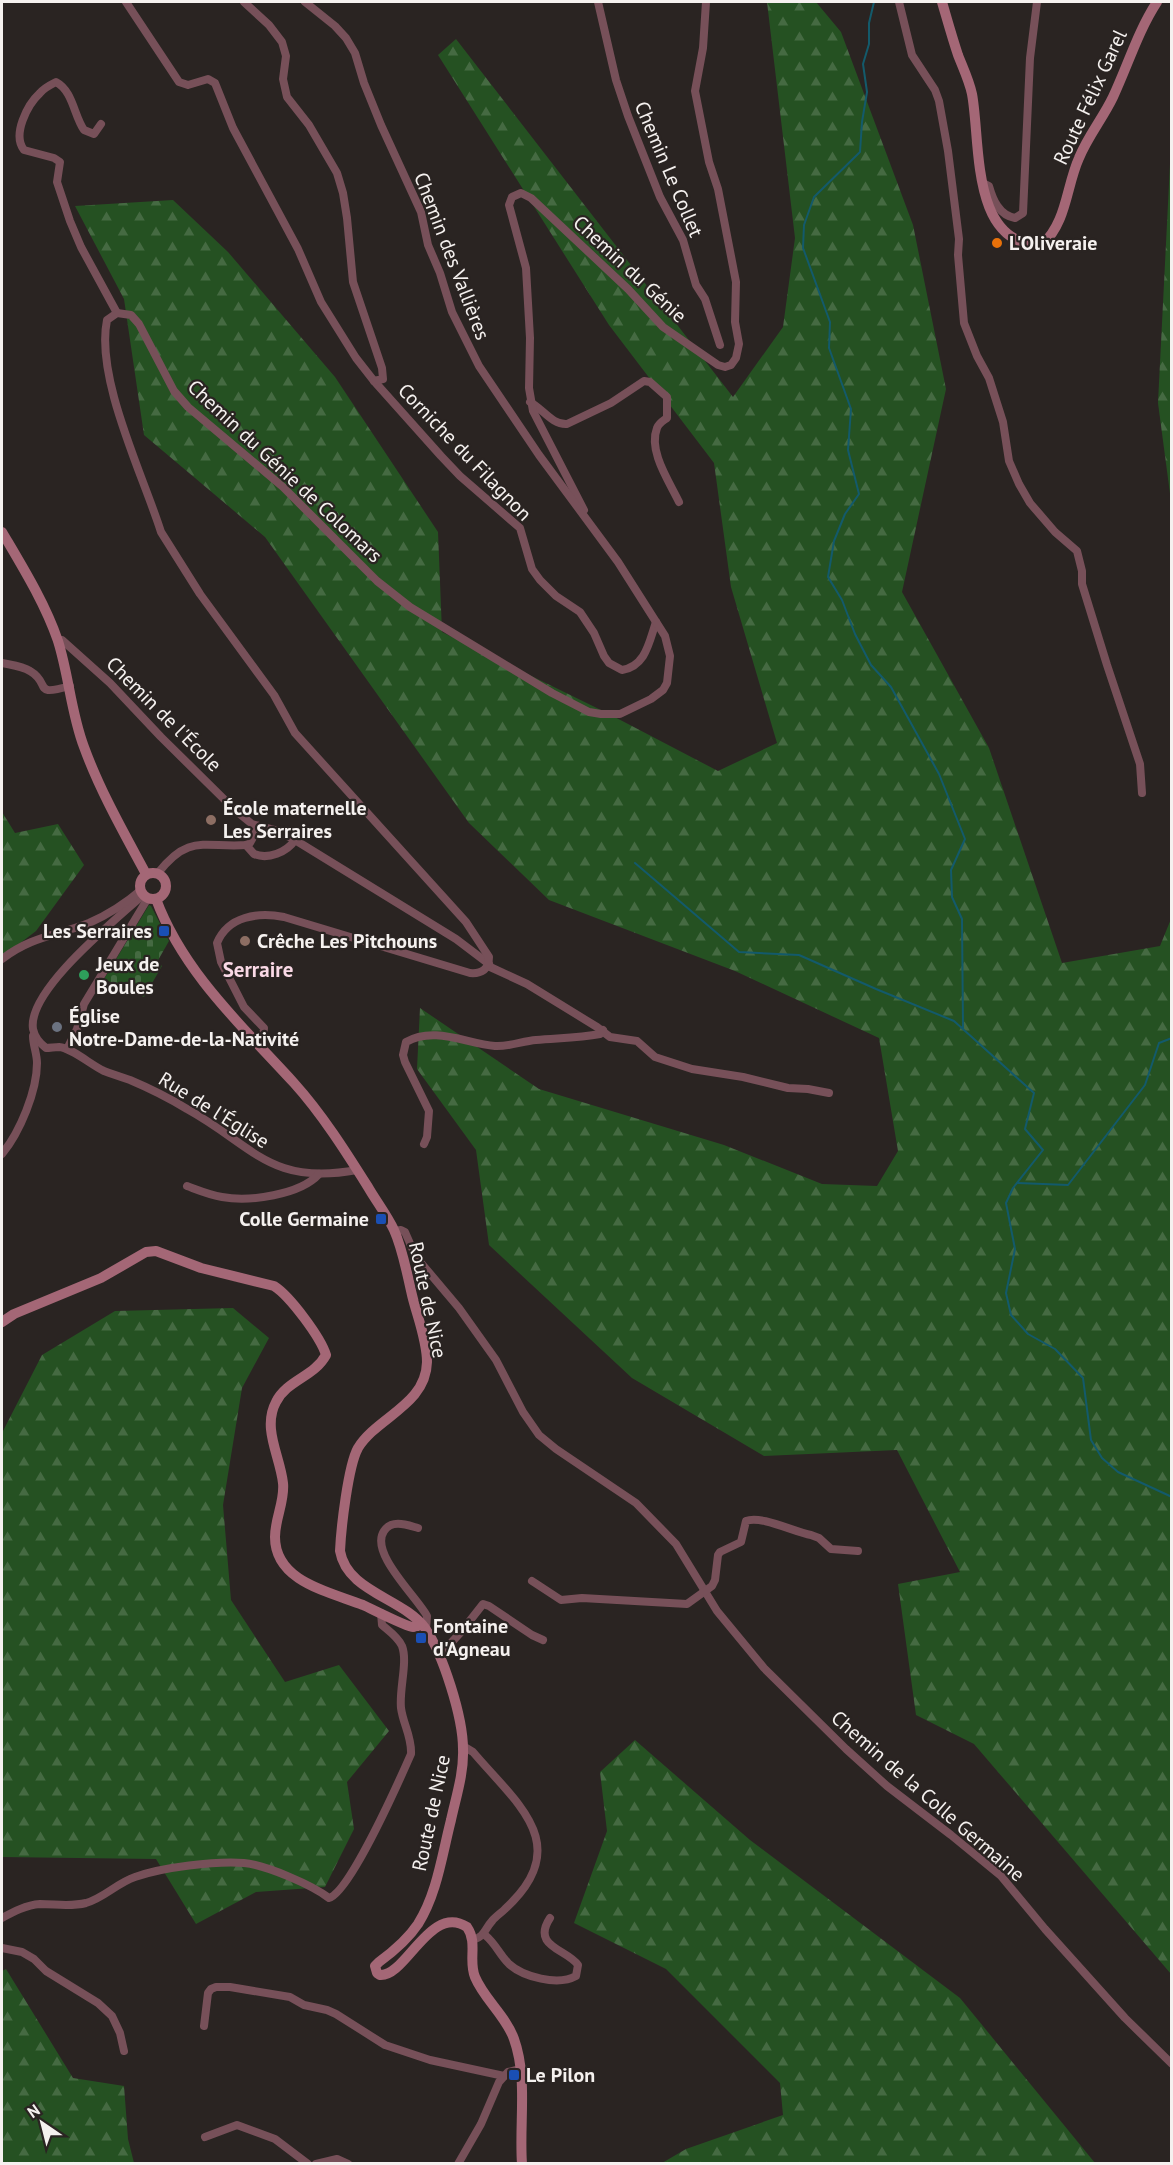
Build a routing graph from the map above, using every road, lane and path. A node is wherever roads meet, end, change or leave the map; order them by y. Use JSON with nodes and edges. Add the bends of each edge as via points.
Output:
{"nodes":[{"id":1,"x":126,"y":2,"type":"edge"},
{"id":2,"x":244,"y":2,"type":"edge"},
{"id":3,"x":305,"y":2,"type":"edge"},
{"id":4,"x":598,"y":2,"type":"edge"},
{"id":5,"x":706,"y":2,"type":"edge"},
{"id":6,"x":899,"y":2,"type":"edge"},
{"id":7,"x":942,"y":2,"type":"edge"},
{"id":8,"x":1037,"y":2,"type":"edge"},
{"id":9,"x":1157,"y":2,"type":"edge"},
{"id":10,"x":101,"y":124,"type":"dead end"},
{"id":11,"x":983,"y":183,"type":"junction"},
{"id":12,"x":117,"y":313,"type":"junction"},
{"id":13,"x":720,"y":345,"type":"dead end"},
{"id":14,"x":374,"y":381,"type":"junction"},
{"id":15,"x":530,"y":402,"type":"junction"},
{"id":16,"x":679,"y":502,"type":"dead end"},
{"id":17,"x":584,"y":517,"type":"junction"},
{"id":18,"x":2,"y":532,"type":"edge"},
{"id":19,"x":656,"y":622,"type":"junction"},
{"id":20,"x":57,"y":640,"type":"junction"},
{"id":21,"x":2,"y":663,"type":"edge"},
{"id":22,"x":70,"y":686,"type":"junction"},
{"id":23,"x":1142,"y":793,"type":"dead end"},
{"id":24,"x":259,"y":826,"type":"junction"},
{"id":25,"x":295,"y":840,"type":"junction"},
{"id":26,"x":246,"y":845,"type":"junction"},
{"id":27,"x":158,"y":873,"type":"junction"},
{"id":28,"x":147,"y":874,"type":"junction"},
{"id":29,"x":147,"y":895,"type":"junction"},
{"id":30,"x":2,"y":958,"type":"edge"},
{"id":31,"x":488,"y":965,"type":"junction"},
{"id":32,"x":603,"y":1030,"type":"junction"},
{"id":33,"x":34,"y":1031,"type":"junction"},
{"id":34,"x":257,"y":1043,"type":"junction"},
{"id":35,"x":67,"y":1049,"type":"junction"},
{"id":36,"x":829,"y":1093,"type":"dead end"},
{"id":37,"x":424,"y":1144,"type":"dead end"},
{"id":38,"x":2,"y":1154,"type":"edge"},
{"id":39,"x":357,"y":1170,"type":"junction"},
{"id":40,"x":319,"y":1174,"type":"junction"},
{"id":41,"x":187,"y":1186,"type":"dead end"},
{"id":42,"x":394,"y":1231,"type":"junction"},
{"id":43,"x":2,"y":1322,"type":"edge"},
{"id":44,"x":418,"y":1528,"type":"dead end"},
{"id":45,"x":858,"y":1551,"type":"dead end"},
{"id":46,"x":532,"y":1581,"type":"dead end"},
{"id":47,"x":704,"y":1592,"type":"junction"},
{"id":48,"x":381,"y":1613,"type":"junction"},
{"id":49,"x":423,"y":1626,"type":"junction"},
{"id":50,"x":543,"y":1640,"type":"dead end"},
{"id":51,"x":440,"y":1655,"type":"junction"},
{"id":52,"x":464,"y":1746,"type":"junction"},
{"id":53,"x":2,"y":1918,"type":"edge"},
{"id":54,"x":550,"y":1918,"type":"dead end"},
{"id":55,"x":484,"y":1935,"type":"junction"},
{"id":56,"x":473,"y":1940,"type":"junction"},
{"id":57,"x":2,"y":1948,"type":"edge"},
{"id":58,"x":204,"y":2026,"type":"dead end"},
{"id":59,"x":124,"y":2051,"type":"dead end"},
{"id":60,"x":1172,"y":2064,"type":"edge"},
{"id":61,"x":520,"y":2069,"type":"junction"},
{"id":62,"x":504,"y":2076,"type":"junction"},
{"id":63,"x":205,"y":2137,"type":"dead end"},
{"id":64,"x":308,"y":2163,"type":"edge"},
{"id":65,"x":316,"y":2163,"type":"edge"},
{"id":66,"x":348,"y":2163,"type":"edge"},
{"id":67,"x":458,"y":2163,"type":"edge"},
{"id":68,"x":522,"y":2163,"type":"edge"}],
"edges":[{"from":1,"to":14,"type":"street","name":"Corniche du Filagnon","via":[[179,82],[188,85],[208,79],[215,83],[238,138],[298,249],[321,302]]},
{"from":2,"to":14,"type":"street","via":[[282,42],[287,97],[337,173],[347,218],[353,282],[382,368],[382,379]]},
{"from":3,"to":17,"type":"street","name":"Chemin des Vallières","via":[[335,26],[355,52],[381,125],[421,212],[428,245],[452,312],[478,366]]},
{"from":4,"to":13,"type":"street","name":"Chemin Le Collet","via":[[628,116],[660,197],[683,240]]},
{"from":5,"to":15,"type":"street","name":"Chemin du Génie","via":[[695,91],[736,282],[736,358],[731,365],[718,365],[663,327],[628,289],[521,193],[512,196],[508,205],[526,268]]},
{"from":6,"to":23,"type":"street","via":[[912,55],[939,101],[959,239],[964,323],[993,389],[1009,461],[1019,484],[1055,532],[1077,551],[1082,584],[1140,764]]},
{"from":7,"to":11,"type":"main road","name":"Route Félix Garel","via":[[972,93]]},
{"from":8,"to":11,"type":"street","via":[[1030,58],[1023,213],[1015,218],[1004,214],[989,186]]},
{"from":9,"to":11,"type":"main road","name":"Route Félix Garel","via":[[1107,110],[1079,158],[1053,234],[1042,245],[1029,245],[1002,230],[992,216]]},
{"from":10,"to":12,"type":"street","via":[[94,134],[84,130],[67,92],[56,82],[31,104],[20,143],[24,150],[60,162],[57,182],[67,213]]},
{"from":12,"to":19,"type":"street","name":"Chemin du Génie de Colomars","via":[[131,315],[139,324],[174,391],[188,407],[283,487],[377,582],[410,607],[552,693],[601,714],[620,714],[659,694],[667,683],[670,656]]},
{"from":12,"to":31,"type":"street","via":[[107,321],[104,336],[112,390],[166,542],[270,689],[295,733],[466,922],[487,951]]},
{"from":14,"to":19,"type":"street","name":"Corniche du Filagnon","via":[[460,476],[520,528],[532,568],[547,588],[580,612],[609,663],[622,670],[643,659]]},
{"from":15,"to":16,"type":"street","via":[[554,421],[567,424],[611,403],[644,381],[650,382],[667,397],[667,418],[658,425],[654,440]]},
{"from":15,"to":17,"type":"street","name":"Chemin du Génie","via":[[585,512]]},
{"from":17,"to":19,"type":"street","name":"Chemin du Génie de Colomars"},
{"from":18,"to":20,"type":"main road"},
{"from":20,"to":22,"type":"main road"},
{"from":20,"to":24,"type":"street","name":"Chemin de l'École","via":[[62,640],[110,683],[236,811]]},
{"from":21,"to":22,"type":"street","via":[[30,671],[50,692]]},
{"from":22,"to":28,"type":"main road","via":[[85,750]]},
{"from":24,"to":25,"type":"street","name":"Chemin de l'École"},
{"from":24,"to":26,"type":"street"},
{"from":25,"to":26,"type":"street","via":[[284,851],[264,856],[254,854]]},
{"from":25,"to":31,"type":"street","name":"Chemin de l'École","via":[[456,939]]},
{"from":26,"to":27,"type":"street","via":[[195,845],[172,858]]},
{"from":27,"to":28,"type":"main road"},
{"from":27,"to":29,"type":"main road","via":[[167,885],[162,895]]},
{"from":28,"to":29,"type":"main road","via":[[142,880]]},
{"from":29,"to":30,"type":"street","via":[[96,919],[27,942]]},
{"from":29,"to":33,"type":"street","via":[[63,970],[37,1009]]},
{"from":29,"to":34,"type":"main road","name":"Route de Nice","via":[[196,972]]},
{"from":29,"to":35,"type":"street","via":[[84,1004]]},
{"from":31,"to":32,"type":"street","name":"Chemin de l'École"},
{"from":31,"to":34,"type":"street","via":[[481,972],[470,973],[284,917],[260,914],[245,918],[228,927],[217,943],[221,962],[244,1007],[264,1028],[265,1033]]},
{"from":32,"to":36,"type":"street","name":"Chemin de l'École","via":[[610,1037],[637,1041],[655,1057],[692,1069]]},
{"from":32,"to":37,"type":"street","via":[[588,1036],[503,1046],[429,1034],[406,1042],[405,1062],[429,1111]]},
{"from":33,"to":35,"type":"street","name":"Rue de l'Église","via":[[36,1040],[46,1048]]},
{"from":33,"to":38,"type":"street","via":[[37,1062],[29,1105]]},
{"from":34,"to":39,"type":"main road","name":"Route de Nice","via":[[306,1097]]},
{"from":35,"to":40,"type":"street","name":"Rue de l'Église","via":[[105,1072],[144,1086],[192,1112],[279,1168]]},
{"from":39,"to":40,"type":"street","name":"Rue de l'Église"},
{"from":39,"to":42,"type":"main road","name":"Route de Nice"},
{"from":40,"to":41,"type":"street","via":[[300,1188],[255,1198],[224,1198]]},
{"from":42,"to":47,"type":"street","name":"Chemin de la Colle Germaine","via":[[405,1232],[420,1263],[496,1360],[523,1412],[540,1435],[636,1503],[676,1544]]},
{"from":42,"to":49,"type":"main road","name":"Route de Nice","via":[[419,1321],[426,1369],[412,1397],[363,1440],[355,1454],[340,1551],[343,1563],[356,1578],[408,1611]]},
{"from":43,"to":48,"type":"main road","via":[[101,1278],[146,1252],[156,1251],[283,1292],[326,1355],[316,1368],[291,1384],[274,1405],[272,1438],[283,1482],[276,1549],[288,1570],[298,1578]]},
{"from":44,"to":49,"type":"street","via":[[394,1524],[385,1529],[382,1537],[387,1561],[427,1616]]},
{"from":45,"to":47,"type":"street","via":[[831,1549],[811,1535],[750,1519],[741,1542],[718,1555],[715,1580]]},
{"from":46,"to":47,"type":"street","via":[[561,1600],[680,1605]]},
{"from":47,"to":60,"type":"street","name":"Chemin de la Colle Germaine","via":[[764,1668],[887,1786],[1000,1876],[1125,2018]]},
{"from":48,"to":49,"type":"main road","via":[[412,1627]]},
{"from":48,"to":53,"type":"street","via":[[382,1625],[402,1646],[401,1708],[412,1744],[411,1754],[354,1870],[335,1896],[329,1898],[265,1868],[244,1863],[208,1865],[150,1872],[87,1902],[39,1904]]},
{"from":49,"to":51,"type":"main road","name":"Route de Nice"},
{"from":50,"to":51,"type":"street","via":[[483,1604]]},
{"from":51,"to":52,"type":"main road","name":"Route de Nice"},
{"from":52,"to":55,"type":"street","via":[[520,1804],[531,1822],[538,1847],[529,1880]]},
{"from":52,"to":56,"type":"main road","name":"Route de Nice","via":[[461,1776],[426,1909],[409,1936],[375,1970],[380,1975],[390,1973],[432,1931],[448,1922],[467,1928]]},
{"from":54,"to":55,"type":"street","via":[[546,1938],[578,1965],[576,1976],[569,1980],[518,1971]]},
{"from":55,"to":56,"type":"street"},
{"from":56,"to":61,"type":"main road","via":[[476,1980],[508,2027]]},
{"from":57,"to":59,"type":"street","via":[[22,1952],[98,2003],[112,2016]]},
{"from":58,"to":62,"type":"street","via":[[208,1993],[216,1986],[268,1992],[327,2010],[401,2051]]},
{"from":61,"to":62,"type":"street"},
{"from":61,"to":68,"type":"main road"},
{"from":62,"to":67,"type":"street"},
{"from":63,"to":64,"type":"street","via":[[237,2125],[275,2139]]},
{"from":65,"to":66,"type":"street","via":[[338,2159]]}]}
